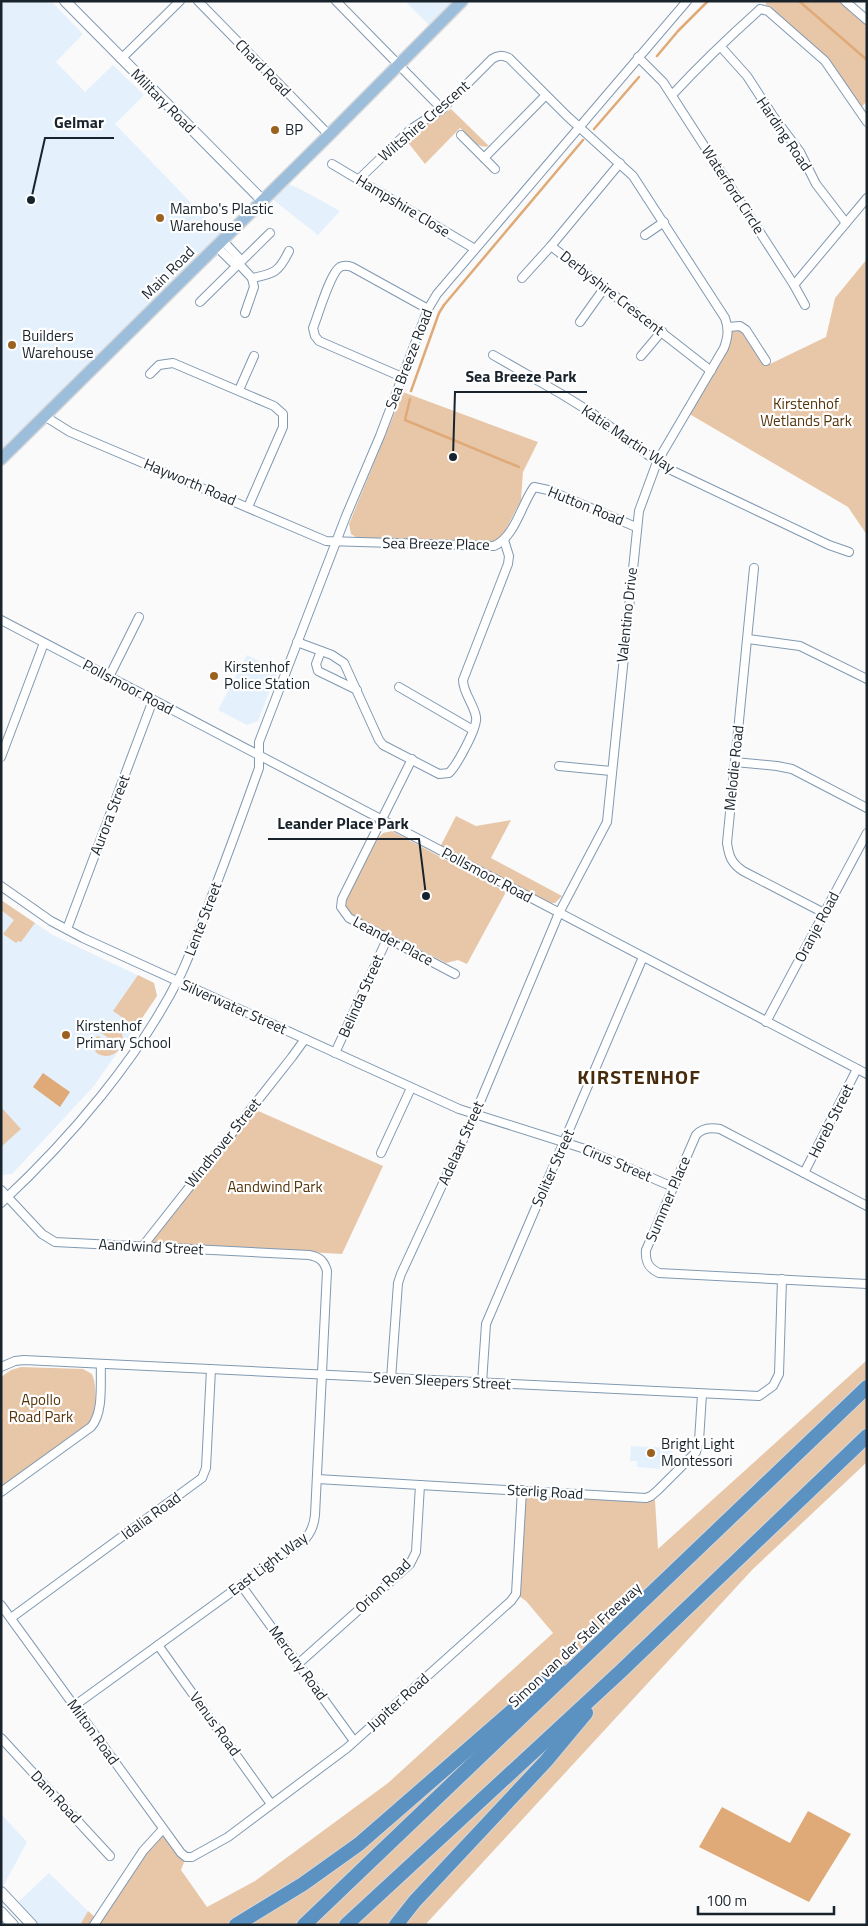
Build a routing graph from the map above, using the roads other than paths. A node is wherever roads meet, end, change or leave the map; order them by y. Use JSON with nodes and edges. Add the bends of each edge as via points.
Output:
{"nodes":[{"id":1,"x":66,"y":1,"type":"edge"},
{"id":2,"x":180,"y":1,"type":"edge"},
{"id":3,"x":198,"y":1,"type":"edge"},
{"id":4,"x":336,"y":1,"type":"edge"},
{"id":5,"x":462,"y":1,"type":"edge"},
{"id":6,"x":687,"y":1,"type":"edge"},
{"id":7,"x":850,"y":3,"type":"edge"},
{"id":8,"x":867,"y":20,"type":"edge"},
{"id":9,"x":721,"y":47,"type":"junction"},
{"id":10,"x":638,"y":58,"type":"junction"},
{"id":11,"x":121,"y":59,"type":"junction"},
{"id":12,"x":399,"y":64,"type":"junction"},
{"id":13,"x":672,"y":95,"type":"junction"},
{"id":14,"x":546,"y":96,"type":"junction"},
{"id":15,"x":442,"y":109,"type":"junction"},
{"id":16,"x":867,"y":122,"type":"edge"},
{"id":17,"x":579,"y":127,"type":"junction"},
{"id":18,"x":329,"y":135,"type":"junction"},
{"id":19,"x":461,"y":135,"type":"dead end"},
{"id":20,"x":484,"y":158,"type":"junction"},
{"id":21,"x":620,"y":163,"type":"junction"},
{"id":22,"x":332,"y":164,"type":"dead end"},
{"id":23,"x":495,"y":169,"type":"dead end"},
{"id":24,"x":358,"y":180,"type":"junction"},
{"id":25,"x":867,"y":198,"type":"edge"},
{"id":26,"x":262,"y":200,"type":"junction"},
{"id":27,"x":664,"y":222,"type":"junction"},
{"id":28,"x":846,"y":223,"type":"junction"},
{"id":29,"x":270,"y":233,"type":"dead end"},
{"id":30,"x":645,"y":235,"type":"dead end"},
{"id":31,"x":219,"y":243,"type":"junction"},
{"id":32,"x":550,"y":246,"type":"junction"},
{"id":33,"x":475,"y":249,"type":"junction"},
{"id":34,"x":289,"y":251,"type":"dead end"},
{"id":35,"x":238,"y":263,"type":"junction"},
{"id":36,"x":252,"y":278,"type":"junction"},
{"id":37,"x":522,"y":278,"type":"dead end"},
{"id":38,"x":794,"y":284,"type":"junction"},
{"id":39,"x":605,"y":288,"type":"junction"},
{"id":40,"x":200,"y":302,"type":"dead end"},
{"id":41,"x":805,"y":305,"type":"dead end"},
{"id":42,"x":428,"y":309,"type":"junction"},
{"id":43,"x":245,"y":313,"type":"dead end"},
{"id":44,"x":580,"y":322,"type":"dead end"},
{"id":45,"x":728,"y":327,"type":"junction"},
{"id":46,"x":662,"y":331,"type":"junction"},
{"id":47,"x":493,"y":355,"type":"dead end"},
{"id":48,"x":254,"y":356,"type":"dead end"},
{"id":49,"x":640,"y":356,"type":"dead end"},
{"id":50,"x":766,"y":361,"type":"dead end"},
{"id":51,"x":711,"y":371,"type":"junction"},
{"id":52,"x":150,"y":374,"type":"dead end"},
{"id":53,"x":402,"y":377,"type":"junction"},
{"id":54,"x":239,"y":390,"type":"junction"},
{"id":55,"x":46,"y":417,"type":"junction"},
{"id":56,"x":3,"y":454,"type":"edge"},
{"id":57,"x":657,"y":462,"type":"junction"},
{"id":58,"x":534,"y":487,"type":"joint"},
{"id":59,"x":248,"y":507,"type":"junction"},
{"id":60,"x":636,"y":527,"type":"junction"},
{"id":61,"x":504,"y":540,"type":"junction"},
{"id":62,"x":336,"y":542,"type":"junction"},
{"id":63,"x":849,"y":552,"type":"dead end"},
{"id":64,"x":754,"y":568,"type":"dead end"},
{"id":65,"x":139,"y":617,"type":"dead end"},
{"id":66,"x":1,"y":620,"type":"edge"},
{"id":67,"x":748,"y":639,"type":"junction"},
{"id":68,"x":297,"y":642,"type":"junction"},
{"id":69,"x":44,"y":643,"type":"junction"},
{"id":70,"x":321,"y":651,"type":"junction"},
{"id":71,"x":109,"y":677,"type":"junction"},
{"id":72,"x":867,"y":679,"type":"edge"},
{"id":73,"x":399,"y":687,"type":"dead end"},
{"id":74,"x":357,"y":690,"type":"junction"},
{"id":75,"x":153,"y":700,"type":"junction"},
{"id":76,"x":473,"y":730,"type":"junction"},
{"id":77,"x":260,"y":757,"type":"junction"},
{"id":78,"x":1,"y":758,"type":"edge"},
{"id":79,"x":412,"y":759,"type":"junction"},
{"id":80,"x":735,"y":762,"type":"junction"},
{"id":81,"x":559,"y":766,"type":"dead end"},
{"id":82,"x":612,"y":771,"type":"junction"},
{"id":83,"x":867,"y":808,"type":"edge"},
{"id":84,"x":382,"y":820,"type":"junction"},
{"id":85,"x":867,"y":833,"type":"edge"},
{"id":86,"x":1,"y":886,"type":"edge"},
{"id":87,"x":559,"y":913,"type":"junction"},
{"id":88,"x":824,"y":913,"type":"junction"},
{"id":89,"x":67,"y":929,"type":"junction"},
{"id":90,"x":387,"y":939,"type":"junction"},
{"id":91,"x":643,"y":957,"type":"junction"},
{"id":92,"x":455,"y":974,"type":"dead end"},
{"id":93,"x":177,"y":981,"type":"junction"},
{"id":94,"x":766,"y":1022,"type":"junction"},
{"id":95,"x":304,"y":1039,"type":"junction"},
{"id":96,"x":335,"y":1053,"type":"junction"},
{"id":97,"x":857,"y":1069,"type":"junction"},
{"id":98,"x":867,"y":1074,"type":"edge"},
{"id":99,"x":411,"y":1088,"type":"junction"},
{"id":100,"x":475,"y":1114,"type":"junction"},
{"id":101,"x":565,"y":1141,"type":"junction"},
{"id":102,"x":381,"y":1153,"type":"dead end"},
{"id":103,"x":804,"y":1173,"type":"junction"},
{"id":104,"x":673,"y":1187,"type":"junction"},
{"id":105,"x":1,"y":1190,"type":"edge"},
{"id":106,"x":8,"y":1197,"type":"junction"},
{"id":107,"x":1,"y":1203,"type":"edge"},
{"id":108,"x":867,"y":1206,"type":"edge"},
{"id":109,"x":142,"y":1247,"type":"junction"},
{"id":110,"x":321,"y":1259,"type":"joint"},
{"id":111,"x":782,"y":1279,"type":"junction"},
{"id":112,"x":867,"y":1284,"type":"edge"},
{"id":113,"x":101,"y":1364,"type":"junction"},
{"id":114,"x":1,"y":1367,"type":"edge"},
{"id":115,"x":211,"y":1369,"type":"junction"},
{"id":116,"x":321,"y":1375,"type":"junction"},
{"id":117,"x":391,"y":1379,"type":"junction"},
{"id":118,"x":482,"y":1383,"type":"junction"},
{"id":119,"x":867,"y":1388,"type":"edge"},
{"id":120,"x":702,"y":1394,"type":"junction"},
{"id":121,"x":867,"y":1436,"type":"edge"},
{"id":122,"x":317,"y":1479,"type":"junction"},
{"id":123,"x":420,"y":1485,"type":"junction"},
{"id":124,"x":522,"y":1490,"type":"junction"},
{"id":125,"x":1,"y":1492,"type":"edge"},
{"id":126,"x":241,"y":1585,"type":"junction"},
{"id":127,"x":1,"y":1605,"type":"edge"},
{"id":128,"x":11,"y":1618,"type":"junction"},
{"id":129,"x":607,"y":1636,"type":"junction"},
{"id":130,"x":158,"y":1645,"type":"junction"},
{"id":131,"x":298,"y":1664,"type":"junction"},
{"id":132,"x":620,"y":1672,"type":"junction"},
{"id":133,"x":74,"y":1706,"type":"junction"},
{"id":134,"x":1,"y":1738,"type":"edge"},
{"id":135,"x":354,"y":1741,"type":"junction"},
{"id":136,"x":271,"y":1804,"type":"junction"},
{"id":137,"x":163,"y":1829,"type":"junction"},
{"id":138,"x":110,"y":1856,"type":"dead end"},
{"id":139,"x":186,"y":1857,"type":"joint"},
{"id":140,"x":1,"y":1892,"type":"edge"},
{"id":141,"x":1,"y":1912,"type":"edge"},
{"id":142,"x":13,"y":1925,"type":"edge"},
{"id":143,"x":32,"y":1925,"type":"edge"},
{"id":144,"x":94,"y":1925,"type":"edge"},
{"id":145,"x":236,"y":1925,"type":"edge"},
{"id":146,"x":304,"y":1925,"type":"edge"},
{"id":147,"x":346,"y":1925,"type":"edge"},
{"id":148,"x":396,"y":1925,"type":"edge"}],
"edges":[{"from":1,"to":11,"type":"main road","name":"Military Road"},
{"from":2,"to":11,"type":"street"},
{"from":3,"to":18,"type":"street","name":"Chard Road"},
{"from":4,"to":12,"type":"street"},
{"from":5,"to":12,"type":"main road","name":"Main Road"},
{"from":6,"to":10,"type":"street","name":"Sea Breeze Road"},
{"from":7,"to":8,"type":"street"},
{"from":9,"to":13,"type":"street","via":[[704,60]]},
{"from":9,"to":16,"type":"street","via":[[760,9],[768,11],[825,61]]},
{"from":9,"to":28,"type":"street","name":"Harding Road","via":[[747,76],[772,116],[784,128],[816,184]]},
{"from":10,"to":13,"type":"street","name":"Waterford Circle","via":[[664,82]]},
{"from":10,"to":17,"type":"street","name":"Sea Breeze Road"},
{"from":11,"to":26,"type":"main road","name":"Military Road"},
{"from":12,"to":15,"type":"street"},
{"from":12,"to":18,"type":"main road","name":"Main Road"},
{"from":13,"to":38,"type":"street","name":"Waterford Circle"},
{"from":14,"to":15,"type":"street","name":"Wiltshire Crescent","via":[[509,58],[497,56]]},
{"from":14,"to":17,"type":"street","name":"Wiltshire Crescent"},
{"from":14,"to":20,"type":"street"},
{"from":15,"to":24,"type":"street","name":"Wiltshire Crescent","via":[[411,129]]},
{"from":17,"to":21,"type":"street"},
{"from":17,"to":33,"type":"street","name":"Sea Breeze Road"},
{"from":18,"to":26,"type":"main road","name":"Main Road"},
{"from":19,"to":20,"type":"street"},
{"from":20,"to":23,"type":"street"},
{"from":21,"to":27,"type":"street","via":[[633,176]]},
{"from":21,"to":32,"type":"street","name":"Derbyshire Crescent"},
{"from":22,"to":24,"type":"street","name":"Hampshire Close"},
{"from":24,"to":33,"type":"street","name":"Hampshire Close"},
{"from":25,"to":28,"type":"street"},
{"from":26,"to":31,"type":"main road","name":"Main Road"},
{"from":27,"to":30,"type":"street"},
{"from":27,"to":45,"type":"street"},
{"from":28,"to":38,"type":"street"},
{"from":29,"to":35,"type":"street"},
{"from":31,"to":35,"type":"street","via":[[238,257]]},
{"from":31,"to":55,"type":"main road","name":"Main Road"},
{"from":32,"to":37,"type":"street"},
{"from":32,"to":39,"type":"street","name":"Derbyshire Crescent"},
{"from":33,"to":42,"type":"street","name":"Sea Breeze Road"},
{"from":34,"to":36,"type":"street","via":[[284,263],[272,274]]},
{"from":35,"to":36,"type":"street"},
{"from":35,"to":40,"type":"street"},
{"from":36,"to":43,"type":"street","via":[[254,287]]},
{"from":38,"to":41,"type":"street","name":"Waterford Circle"},
{"from":39,"to":44,"type":"street"},
{"from":39,"to":46,"type":"street","name":"Derbyshire Crescent"},
{"from":42,"to":53,"type":"street","name":"Sea Breeze Road"},
{"from":42,"to":53,"type":"street","via":[[352,267],[341,267],[333,275],[313,328],[316,339]]},
{"from":45,"to":50,"type":"street","via":[[740,326],[746,330]]},
{"from":45,"to":51,"type":"street","name":"Valentino Drive","via":[[728,338]]},
{"from":46,"to":49,"type":"street"},
{"from":46,"to":51,"type":"street","name":"Derbyshire Crescent"},
{"from":47,"to":57,"type":"street","name":"Katie Martin Way","via":[[570,399]]},
{"from":48,"to":54,"type":"street"},
{"from":51,"to":57,"type":"street","name":"Valentino Drive"},
{"from":52,"to":54,"type":"street","via":[[159,365],[173,363]]},
{"from":53,"to":62,"type":"street","name":"Sea Breeze Road"},
{"from":54,"to":59,"type":"street","via":[[274,406],[283,414],[284,420]]},
{"from":55,"to":56,"type":"main road","name":"Main Road"},
{"from":55,"to":59,"type":"street","name":"Hayworth Road","via":[[70,432]]},
{"from":57,"to":60,"type":"street","name":"Valentino Drive"},
{"from":57,"to":63,"type":"street","name":"Katie Martin Way"},
{"from":58,"to":60,"type":"street","name":"Hutton Road"},
{"from":58,"to":61,"type":"street","name":"Sea Breeze Place"},
{"from":59,"to":62,"type":"street","name":"Hayworth Road","via":[[326,541]]},
{"from":60,"to":82,"type":"street","name":"Valentino Drive"},
{"from":61,"to":62,"type":"street","name":"Sea Breeze Place","via":[[494,546]]},
{"from":61,"to":76,"type":"street","via":[[508,564],[463,680],[476,718]]},
{"from":62,"to":68,"type":"street","name":"Sea Breeze Road"},
{"from":64,"to":67,"type":"street","name":"Melodie Road"},
{"from":65,"to":71,"type":"street"},
{"from":66,"to":69,"type":"street","name":"Pollsmoor Road"},
{"from":67,"to":72,"type":"street","via":[[800,646]]},
{"from":67,"to":80,"type":"street","name":"Melodie Road"},
{"from":68,"to":70,"type":"street"},
{"from":68,"to":77,"type":"street","name":"Sea Breeze Road","via":[[259,742]]},
{"from":69,"to":71,"type":"street","name":"Pollsmoor Road"},
{"from":69,"to":78,"type":"street"},
{"from":70,"to":74,"type":"street","via":[[344,663]]},
{"from":70,"to":74,"type":"street","via":[[316,664],[318,671]]},
{"from":71,"to":75,"type":"street","name":"Pollsmoor Road"},
{"from":73,"to":76,"type":"street"},
{"from":74,"to":79,"type":"street","via":[[381,743]]},
{"from":75,"to":77,"type":"street","name":"Pollsmoor Road"},
{"from":75,"to":89,"type":"street","name":"Aurora Street"},
{"from":76,"to":79,"type":"street","via":[[449,773],[439,774]]},
{"from":77,"to":84,"type":"street","name":"Pollsmoor Road"},
{"from":77,"to":93,"type":"street","name":"Lente Street","via":[[256,777]]},
{"from":79,"to":84,"type":"street"},
{"from":80,"to":83,"type":"street","via":[[792,770]]},
{"from":80,"to":88,"type":"street","name":"Melodie Road","via":[[727,843],[731,861],[743,871]]},
{"from":81,"to":82,"type":"street"},
{"from":82,"to":87,"type":"street","name":"Valentino Drive","via":[[607,822]]},
{"from":84,"to":87,"type":"street","name":"Pollsmoor Road"},
{"from":84,"to":90,"type":"street","name":"Leander Place","via":[[342,899],[341,907],[349,918]]},
{"from":85,"to":88,"type":"street","name":"Oranje Road"},
{"from":86,"to":89,"type":"street","name":"Silverwater Street"},
{"from":87,"to":91,"type":"street","name":"Pollsmoor Road"},
{"from":87,"to":100,"type":"street","name":"Adelaar Street"},
{"from":88,"to":94,"type":"street","name":"Oranje Road"},
{"from":89,"to":93,"type":"street","name":"Silverwater Street"},
{"from":90,"to":92,"type":"street","name":"Leander Place"},
{"from":90,"to":96,"type":"street","name":"Belinda Street"},
{"from":91,"to":94,"type":"street","name":"Pollsmoor Road"},
{"from":91,"to":101,"type":"street","name":"Soliter Street"},
{"from":93,"to":95,"type":"street","name":"Silverwater Street"},
{"from":93,"to":106,"type":"street","name":"Lente Street","via":[[159,1014],[111,1083]]},
{"from":94,"to":97,"type":"street","name":"Pollsmoor Road"},
{"from":95,"to":96,"type":"street","name":"Silverwater Street"},
{"from":95,"to":109,"type":"street","name":"Windhover Street"},
{"from":96,"to":99,"type":"street","name":"Silverwater Street"},
{"from":97,"to":98,"type":"street","name":"Pollsmoor Road"},
{"from":97,"to":103,"type":"street","name":"Horeb Street"},
{"from":99,"to":100,"type":"street","name":"Silverwater Street"},
{"from":99,"to":102,"type":"street"},
{"from":100,"to":101,"type":"street","name":"Cirus Street"},
{"from":100,"to":117,"type":"street","name":"Adelaar Street","via":[[398,1283]]},
{"from":101,"to":104,"type":"street","name":"Cirus Street"},
{"from":101,"to":118,"type":"street","name":"Soliter Street","via":[[486,1324]]},
{"from":103,"to":104,"type":"street","name":"Summer Place","via":[[720,1129],[707,1128],[696,1135]]},
{"from":103,"to":108,"type":"street","name":"Summer Place"},
{"from":104,"to":111,"type":"street","name":"Summer Place","via":[[646,1250],[646,1261],[653,1270],[659,1273]]},
{"from":105,"to":106,"type":"street","name":"Aandwind Street"},
{"from":106,"to":107,"type":"street","name":"Lente Street"},
{"from":106,"to":109,"type":"street","name":"Aandwind Street","via":[[42,1234],[55,1242]]},
{"from":109,"to":110,"type":"street","name":"Aandwind Street","via":[[309,1255]]},
{"from":110,"to":116,"type":"street","name":"East Light Way","via":[[327,1272]]},
{"from":111,"to":112,"type":"street","name":"Summer Place"},
{"from":111,"to":120,"type":"street","name":"Seven Sleepers Street","via":[[778,1380],[759,1396]]},
{"from":113,"to":114,"type":"street","name":"Seven Sleepers Street","via":[[24,1360]]},
{"from":113,"to":115,"type":"street","name":"Seven Sleepers Street"},
{"from":113,"to":125,"type":"street","via":[[98,1413],[91,1427]]},
{"from":115,"to":116,"type":"street","name":"Seven Sleepers Street"},
{"from":115,"to":128,"type":"street","name":"Idalia Road","via":[[206,1468],[202,1478]]},
{"from":116,"to":117,"type":"street","name":"Seven Sleepers Street"},
{"from":116,"to":122,"type":"street","name":"East Light Way"},
{"from":117,"to":118,"type":"street","name":"Seven Sleepers Street"},
{"from":118,"to":120,"type":"street","name":"Seven Sleepers Street"},
{"from":119,"to":129,"type":"highway","name":"Simon van der Stel Freeway"},
{"from":120,"to":124,"type":"street","name":"Sterlig Road","via":[[696,1452],[651,1496]]},
{"from":121,"to":132,"type":"highway"},
{"from":122,"to":123,"type":"street","name":"Sterlig Road"},
{"from":122,"to":126,"type":"street","name":"East Light Way","via":[[311,1532]]},
{"from":123,"to":124,"type":"street","name":"Sterlig Road"},
{"from":123,"to":131,"type":"street","name":"Orion Road","via":[[416,1552],[410,1564]]},
{"from":124,"to":135,"type":"street","name":"Jupiter Road","via":[[514,1598]]},
{"from":126,"to":130,"type":"street","name":"East Light Way"},
{"from":126,"to":131,"type":"street","name":"Mercury Road"},
{"from":127,"to":128,"type":"street","name":"Milton Road"},
{"from":128,"to":133,"type":"street","name":"Milton Road"},
{"from":129,"to":145,"type":"highway","via":[[563,1667],[359,1844],[303,1884]]},
{"from":129,"to":146,"type":"highway","name":"Simon van der Stel Freeway"},
{"from":130,"to":133,"type":"street","name":"East Light Way"},
{"from":130,"to":136,"type":"street","name":"Venus Road"},
{"from":131,"to":135,"type":"street","name":"Mercury Road"},
{"from":132,"to":147,"type":"highway"},
{"from":132,"to":148,"type":"highway","via":[[546,1761],[440,1873]]},
{"from":133,"to":137,"type":"street","name":"Milton Road"},
{"from":134,"to":138,"type":"street","name":"Dam Road"},
{"from":135,"to":136,"type":"street","name":"Jupiter Road"},
{"from":136,"to":139,"type":"street","name":"Jupiter Road","via":[[210,1849],[197,1856]]},
{"from":137,"to":139,"type":"street","name":"Milton Road"},
{"from":137,"to":144,"type":"street","via":[[143,1851]]},
{"from":140,"to":143,"type":"main road"},
{"from":141,"to":142,"type":"main road"}]}
